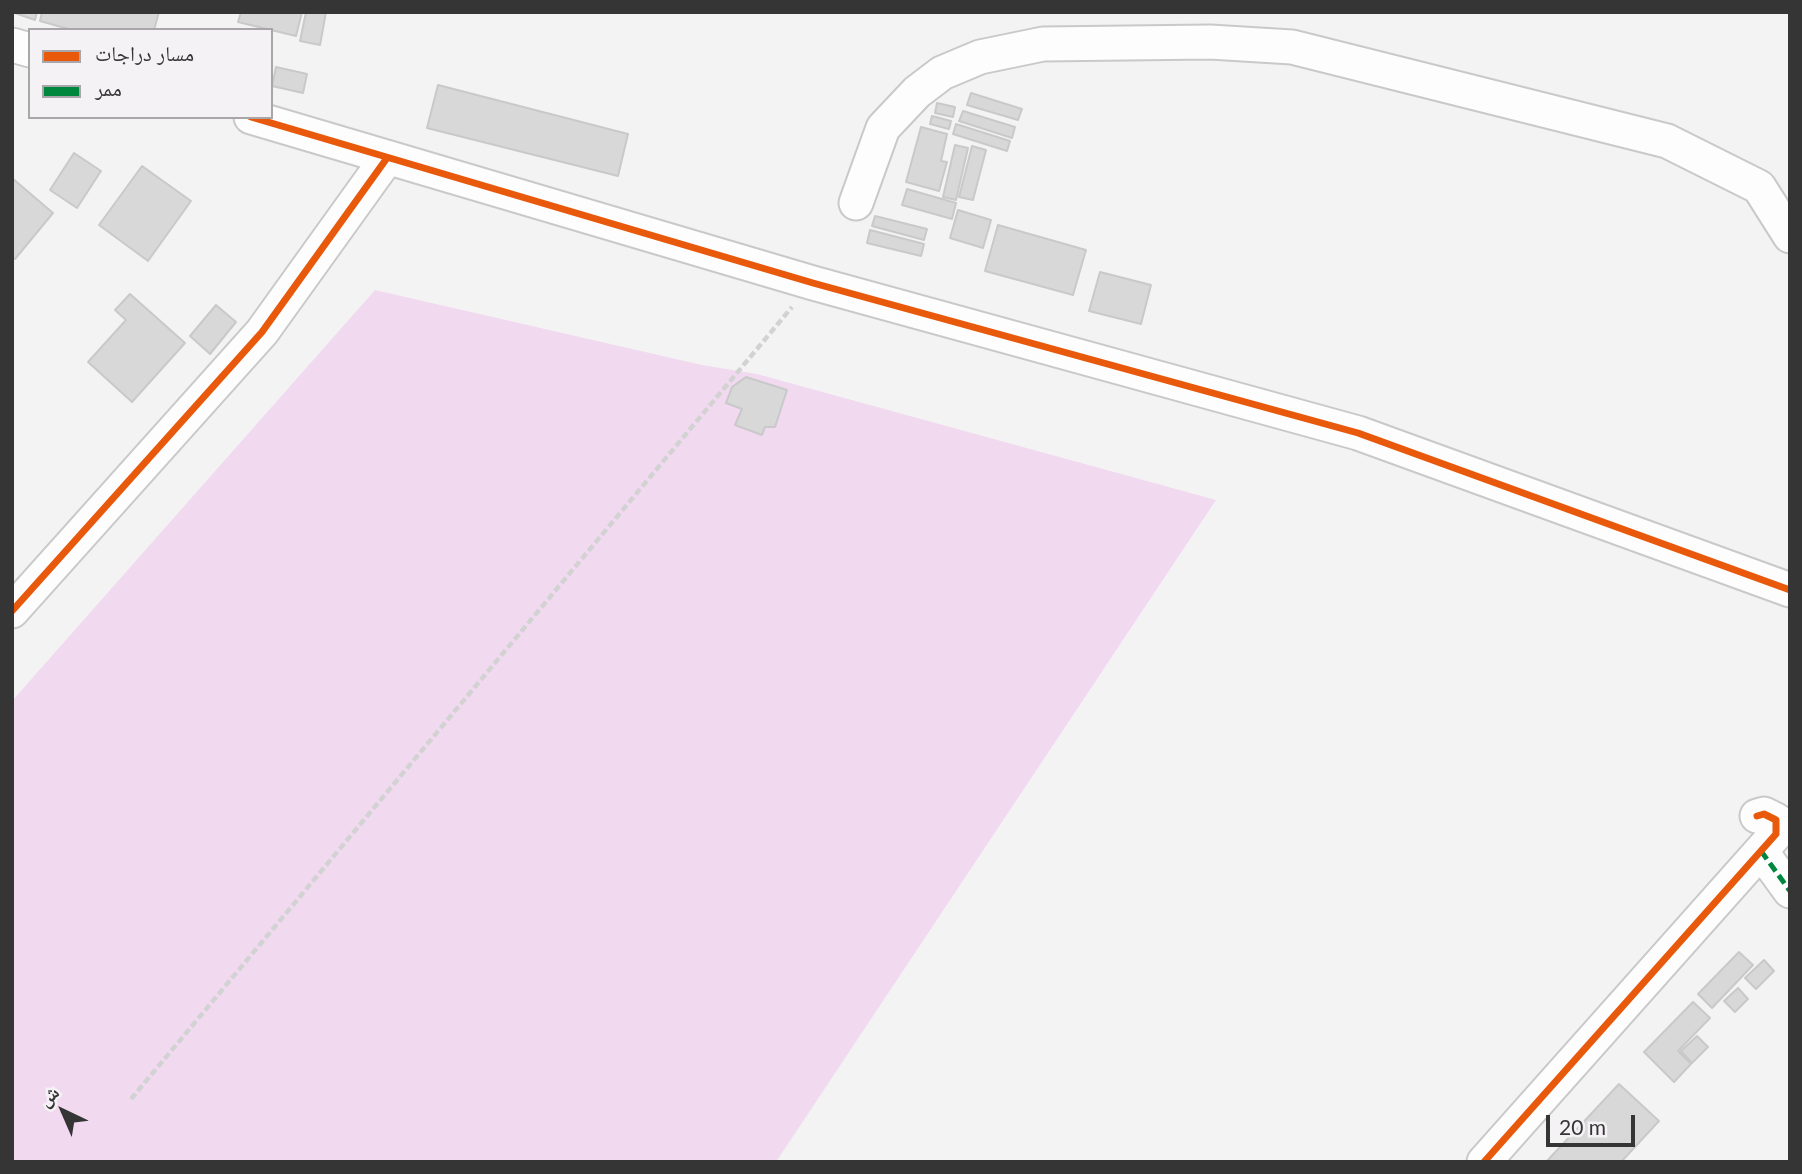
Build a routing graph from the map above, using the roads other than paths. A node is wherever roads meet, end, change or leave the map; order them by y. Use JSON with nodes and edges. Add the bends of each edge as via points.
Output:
{"nodes":[{"id":1,"x":258,"y":119,"type":"edge"},
{"id":2,"x":387,"y":158,"type":"junction"},
{"id":3,"x":856,"y":203,"type":"dead end"},
{"id":4,"x":1790,"y":236,"type":"edge"},
{"id":5,"x":1790,"y":590,"type":"edge"},
{"id":6,"x":12,"y":611,"type":"edge"},
{"id":7,"x":1757,"y":816,"type":"dead end"},
{"id":8,"x":1761,"y":851,"type":"junction"},
{"id":9,"x":1790,"y":891,"type":"edge"},
{"id":10,"x":1484,"y":1162,"type":"edge"}],
"edges":[{"from":1,"to":2,"type":"street"},
{"from":2,"to":5,"type":"street","via":[[1358,433]]},
{"from":2,"to":6,"type":"street","via":[[262,332]]},
{"from":3,"to":4,"type":"street","via":[[883,128],[942,73],[980,57],[1044,44],[1210,42],[1292,47],[1667,141],[1759,187]]},
{"from":7,"to":8,"type":"street","via":[[1771,815],[1777,824],[1776,834]]},
{"from":8,"to":9,"type":"street"},
{"from":8,"to":10,"type":"street"}]}
